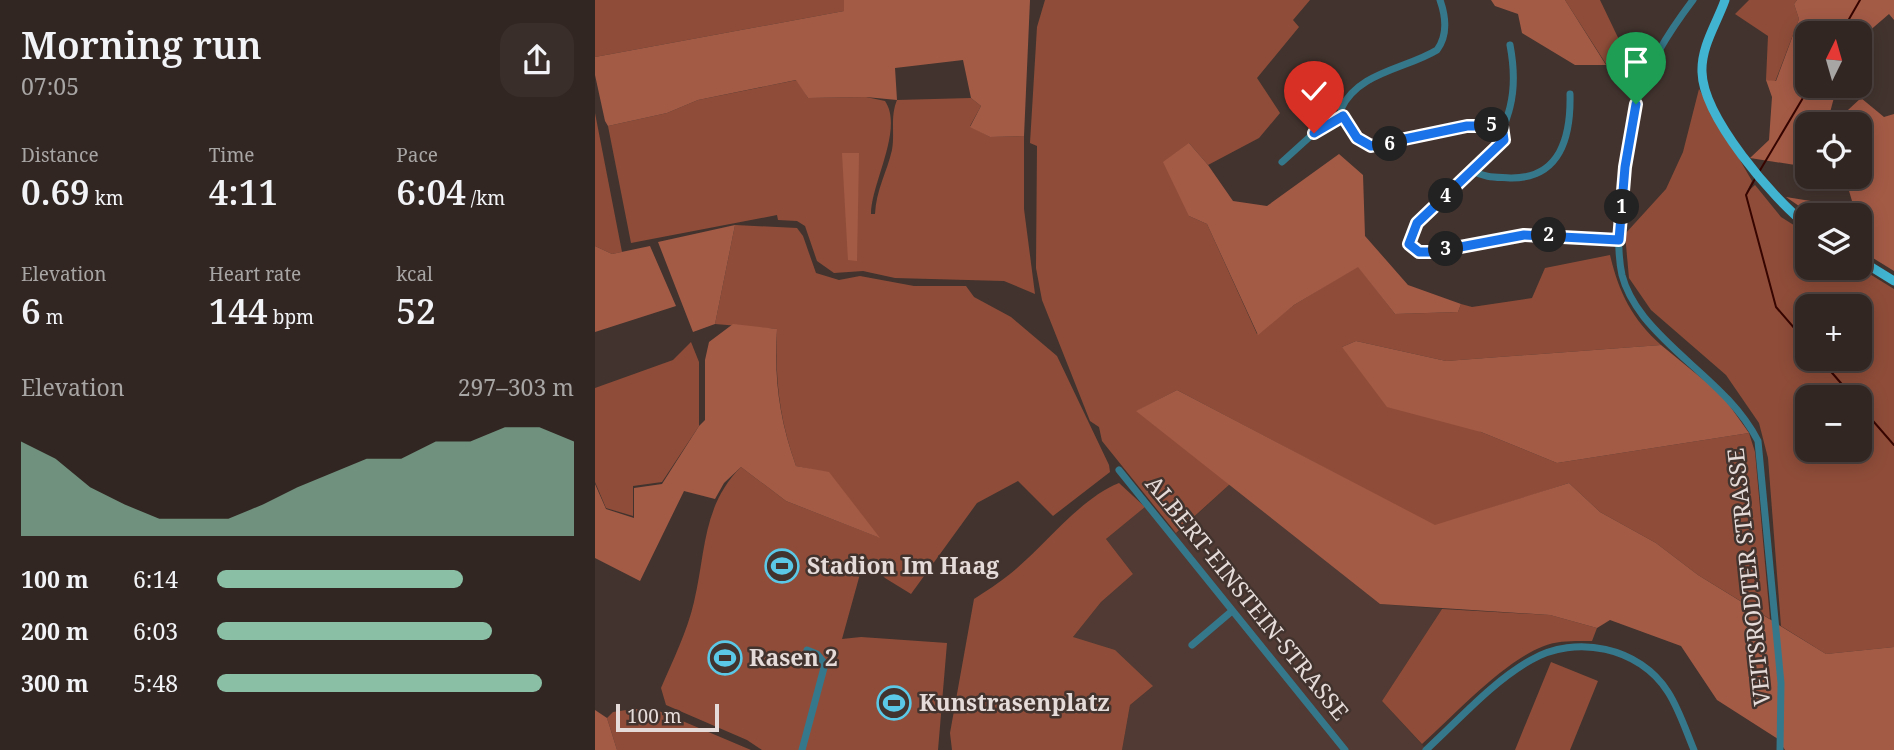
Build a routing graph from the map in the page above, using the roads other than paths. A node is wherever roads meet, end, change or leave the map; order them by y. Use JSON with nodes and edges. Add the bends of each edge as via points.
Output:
{"nodes":[{"id":1,"x":1440,"y":0,"type":"edge"},
{"id":2,"x":1693,"y":0,"type":"edge"},
{"id":3,"x":1725,"y":0,"type":"edge"},
{"id":4,"x":1510,"y":46,"type":"dead end"},
{"id":5,"x":1570,"y":94,"type":"dead end"},
{"id":6,"x":1343,"y":116,"type":"junction"},
{"id":7,"x":1502,"y":126,"type":"junction"},
{"id":8,"x":1282,"y":162,"type":"dead end"},
{"id":9,"x":1473,"y":172,"type":"junction"},
{"id":10,"x":1795,"y":214,"type":"edge"},
{"id":11,"x":1619,"y":240,"type":"junction"},
{"id":12,"x":1872,"y":267,"type":"edge"},
{"id":13,"x":1894,"y":281,"type":"edge"},
{"id":14,"x":1119,"y":470,"type":"dead end"},
{"id":15,"x":1233,"y":611,"type":"junction"},
{"id":16,"x":1192,"y":645,"type":"dead end"},
{"id":17,"x":807,"y":650,"type":"dead end"},
{"id":18,"x":802,"y":750,"type":"edge"},
{"id":19,"x":1345,"y":750,"type":"edge"},
{"id":20,"x":1426,"y":750,"type":"edge"},
{"id":21,"x":1694,"y":750,"type":"edge"},
{"id":22,"x":1780,"y":750,"type":"edge"}],
"edges":[{"from":1,"to":6,"type":"street","via":[[1445,31],[1437,50],[1352,92],[1341,109]]},
{"from":2,"to":11,"type":"street","name":"VEITSRODTER STRASSE","via":[[1671,30],[1638,97],[1626,155]]},
{"from":3,"to":10,"type":"main road","via":[[1705,49],[1702,74],[1713,104],[1749,167]]},
{"from":4,"to":7,"type":"street","via":[[1512,90]]},
{"from":5,"to":9,"type":"street","via":[[1565,142],[1539,173],[1526,178],[1483,177]]},
{"from":6,"to":7,"type":"street","via":[[1357,138],[1371,146],[1467,126]]},
{"from":6,"to":8,"type":"street","via":[[1314,133]]},
{"from":7,"to":9,"type":"street","via":[[1504,140]]},
{"from":9,"to":11,"type":"street","via":[[1417,223],[1409,238],[1412,249],[1426,253],[1524,235]]},
{"from":11,"to":22,"type":"street","name":"VEITSRODTER STRASSE","via":[[1623,278],[1634,303],[1661,335],[1725,393],[1758,441],[1781,683]]},
{"from":12,"to":13,"type":"main road"},
{"from":14,"to":15,"type":"street","name":"ALBERT-EINSTEIN-STRASSE"},
{"from":15,"to":16,"type":"street"},
{"from":15,"to":19,"type":"street","name":"ALBERT-EINSTEIN-STRASSE"},
{"from":17,"to":18,"type":"street","via":[[825,664]]},
{"from":20,"to":21,"type":"street","via":[[1531,659],[1572,646],[1616,652],[1653,674],[1667,690]]}]}
